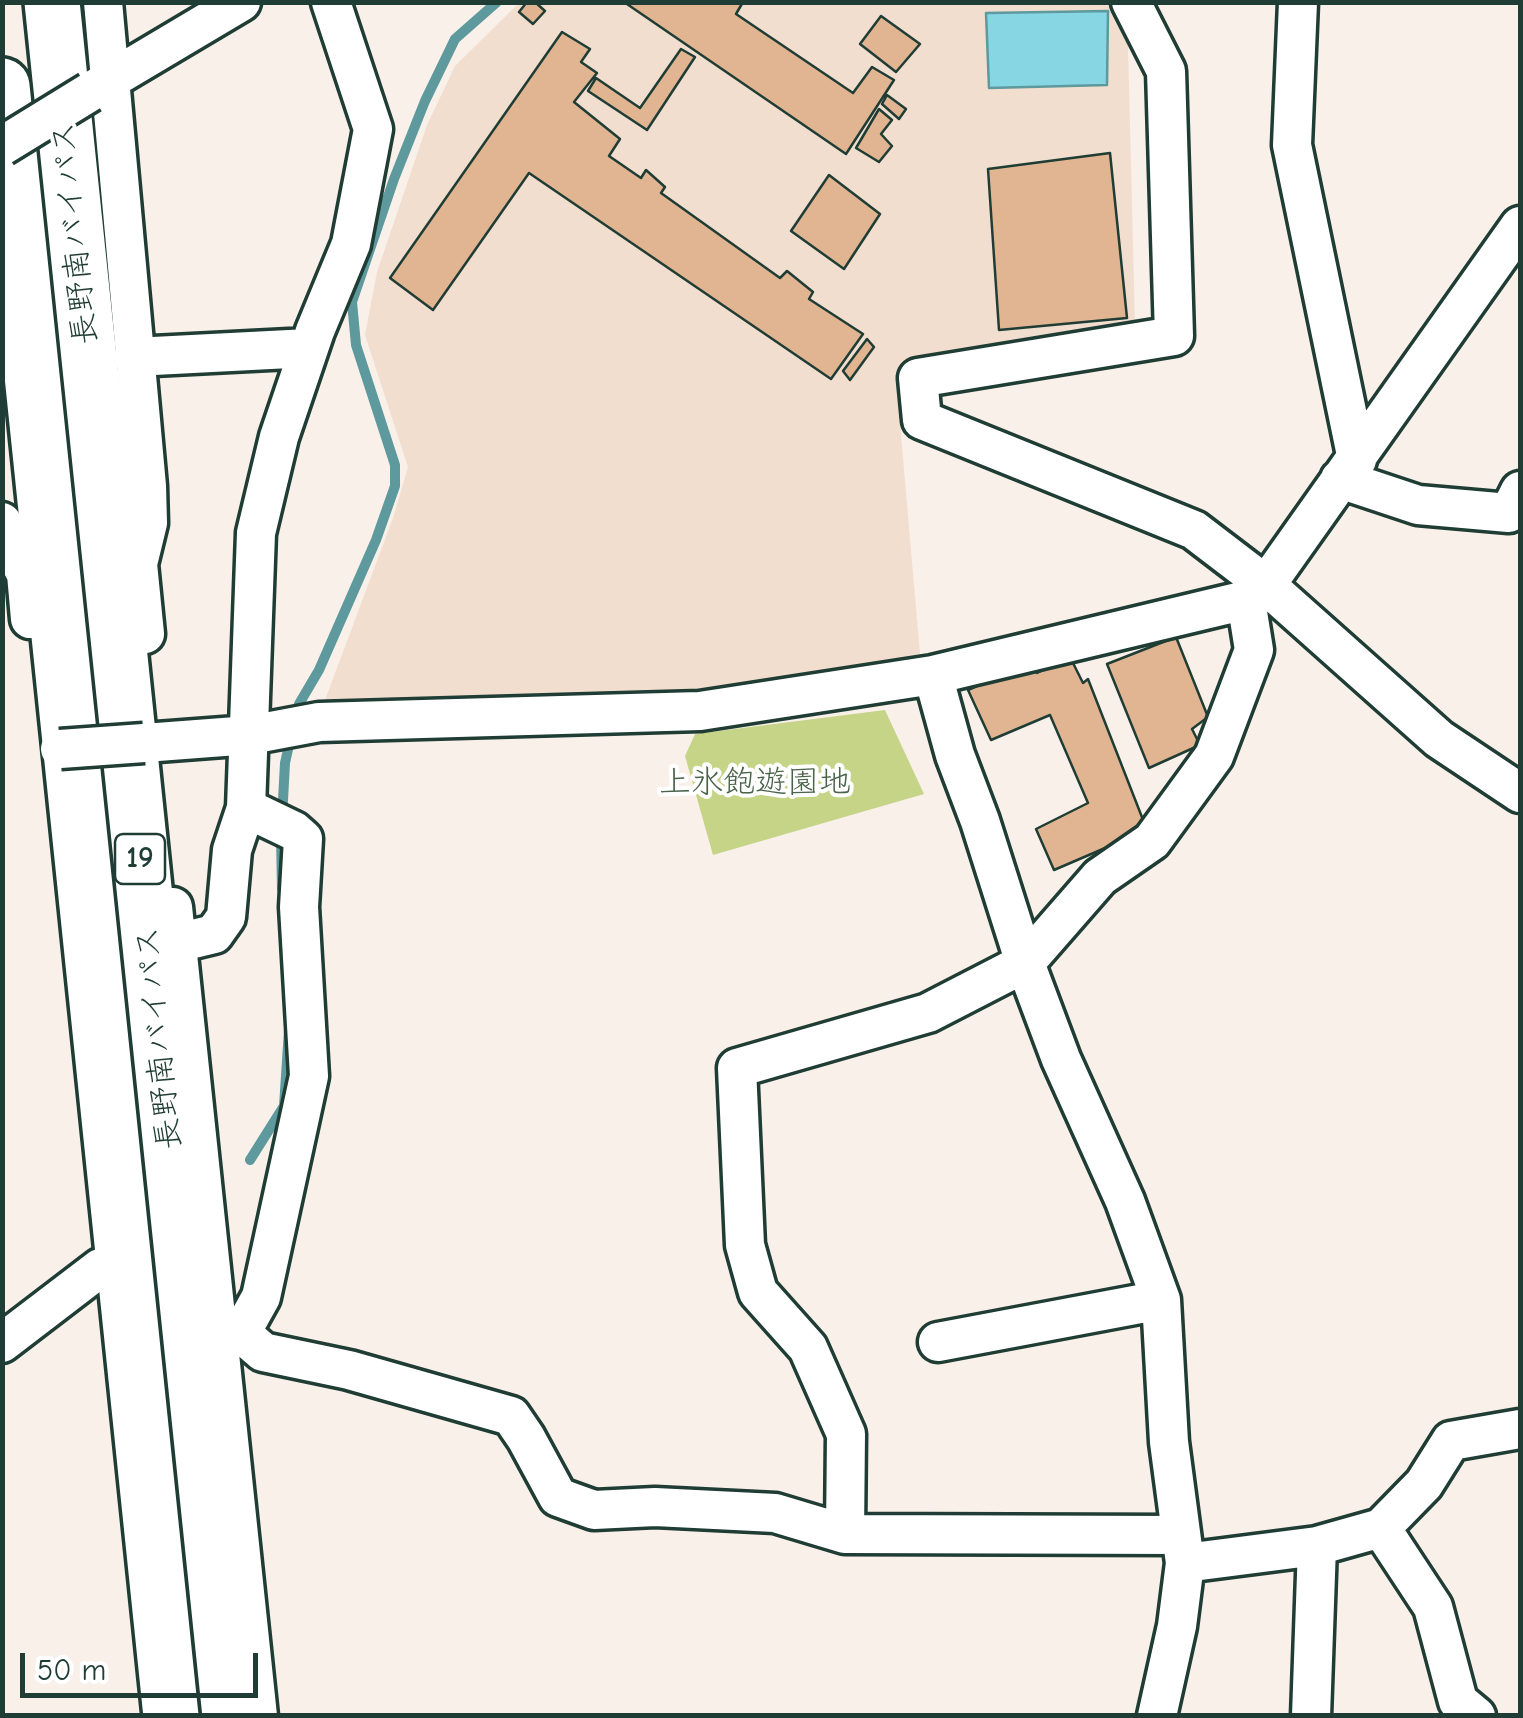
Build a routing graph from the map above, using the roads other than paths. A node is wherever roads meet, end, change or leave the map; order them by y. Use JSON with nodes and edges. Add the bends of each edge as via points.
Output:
{"nodes":[{"id":1,"x":52,"y":2,"type":"edge"},
{"id":2,"x":103,"y":2,"type":"edge"},
{"id":3,"x":241,"y":2,"type":"edge"},
{"id":4,"x":330,"y":2,"type":"edge"},
{"id":5,"x":1131,"y":2,"type":"edge"},
{"id":6,"x":1298,"y":2,"type":"edge"},
{"id":7,"x":2,"y":86,"type":"edge"},
{"id":8,"x":99,"y":86,"type":"junction"},
{"id":9,"x":2,"y":146,"type":"edge"},
{"id":10,"x":1520,"y":226,"type":"edge"},
{"id":11,"x":309,"y":348,"type":"junction"},
{"id":12,"x":134,"y":357,"type":"junction"},
{"id":13,"x":1348,"y":469,"type":"junction"},
{"id":14,"x":1520,"y":491,"type":"edge"},
{"id":15,"x":2,"y":522,"type":"edge"},
{"id":16,"x":1256,"y":593,"type":"junction"},
{"id":17,"x":933,"y":675,"type":"junction"},
{"id":18,"x":261,"y":732,"type":"junction"},
{"id":19,"x":149,"y":742,"type":"junction"},
{"id":20,"x":52,"y":749,"type":"junction"},
{"id":21,"x":1520,"y":793,"type":"edge"},
{"id":22,"x":268,"y":819,"type":"junction"},
{"id":23,"x":177,"y":943,"type":"junction"},
{"id":24,"x":1024,"y":963,"type":"junction"},
{"id":25,"x":100,"y":1268,"type":"junction"},
{"id":26,"x":1161,"y":1300,"type":"junction"},
{"id":27,"x":230,"y":1334,"type":"junction"},
{"id":28,"x":938,"y":1342,"type":"dead end"},
{"id":29,"x":2,"y":1343,"type":"edge"},
{"id":30,"x":1520,"y":1428,"type":"edge"},
{"id":31,"x":1382,"y":1528,"type":"junction"},
{"id":32,"x":845,"y":1534,"type":"junction"},
{"id":33,"x":1317,"y":1546,"type":"junction"},
{"id":34,"x":1182,"y":1549,"type":"junction"},
{"id":35,"x":146,"y":1716,"type":"edge"},
{"id":36,"x":172,"y":1716,"type":"edge"},
{"id":37,"x":230,"y":1716,"type":"edge"},
{"id":38,"x":258,"y":1716,"type":"edge"},
{"id":39,"x":1157,"y":1716,"type":"edge"},
{"id":40,"x":1312,"y":1716,"type":"edge"},
{"id":41,"x":1476,"y":1716,"type":"edge"}],
"edges":[{"from":1,"to":37,"type":"highway","name":"長野南バイパス","number":"19"},
{"from":2,"to":8,"type":"street"},
{"from":3,"to":8,"type":"street"},
{"from":4,"to":11,"type":"street","via":[[373,129],[351,244]]},
{"from":5,"to":16,"type":"street","via":[[1166,71],[1174,336],[918,378],[922,420],[1194,530]]},
{"from":6,"to":13,"type":"street","via":[[1292,145]]},
{"from":7,"to":36,"type":"highway","name":"長野南バイパス","number":"19"},
{"from":8,"to":9,"type":"street","bridge":true},
{"from":8,"to":12,"type":"street"},
{"from":10,"to":13,"type":"street"},
{"from":11,"to":12,"type":"street"},
{"from":11,"to":18,"type":"street","via":[[256,533]]},
{"from":12,"to":19,"type":"street","via":[[148,486],[138,564]]},
{"from":13,"to":14,"type":"street","via":[[1418,505],[1509,512]]},
{"from":13,"to":16,"type":"street"},
{"from":15,"to":20,"type":"street","via":[[26,574]]},
{"from":16,"to":17,"type":"street"},
{"from":16,"to":21,"type":"street","via":[[1439,739]]},
{"from":16,"to":24,"type":"street","via":[[1254,650],[1214,756],[1152,841],[1100,878]]},
{"from":17,"to":18,"type":"street","via":[[700,711],[320,722]]},
{"from":17,"to":24,"type":"street"},
{"from":18,"to":19,"type":"street"},
{"from":18,"to":22,"type":"street"},
{"from":19,"to":20,"type":"street","bridge":true},
{"from":19,"to":23,"type":"street"},
{"from":20,"to":25,"type":"street"},
{"from":22,"to":23,"type":"street","via":[[232,850],[226,918],[214,934]]},
{"from":22,"to":27,"type":"street","via":[[303,839],[299,907],[309,1076],[261,1297]]},
{"from":23,"to":27,"type":"street"},
{"from":24,"to":26,"type":"street"},
{"from":24,"to":32,"type":"street","via":[[928,1013],[738,1068],[745,1246],[758,1292],[808,1348],[846,1434]]},
{"from":25,"to":29,"type":"street"},
{"from":25,"to":35,"type":"street"},
{"from":26,"to":28,"type":"street"},
{"from":26,"to":34,"type":"street"},
{"from":27,"to":32,"type":"street","via":[[263,1352],[511,1416],[558,1498],[594,1510],[775,1513]]},
{"from":27,"to":38,"type":"street"},
{"from":30,"to":31,"type":"street","via":[[1451,1441],[1424,1484]]},
{"from":31,"to":33,"type":"street"},
{"from":31,"to":41,"type":"street","via":[[1433,1607],[1458,1701]]},
{"from":32,"to":34,"type":"street"},
{"from":33,"to":34,"type":"street"},
{"from":33,"to":40,"type":"street"},
{"from":34,"to":39,"type":"street","via":[[1177,1626]]}]}
